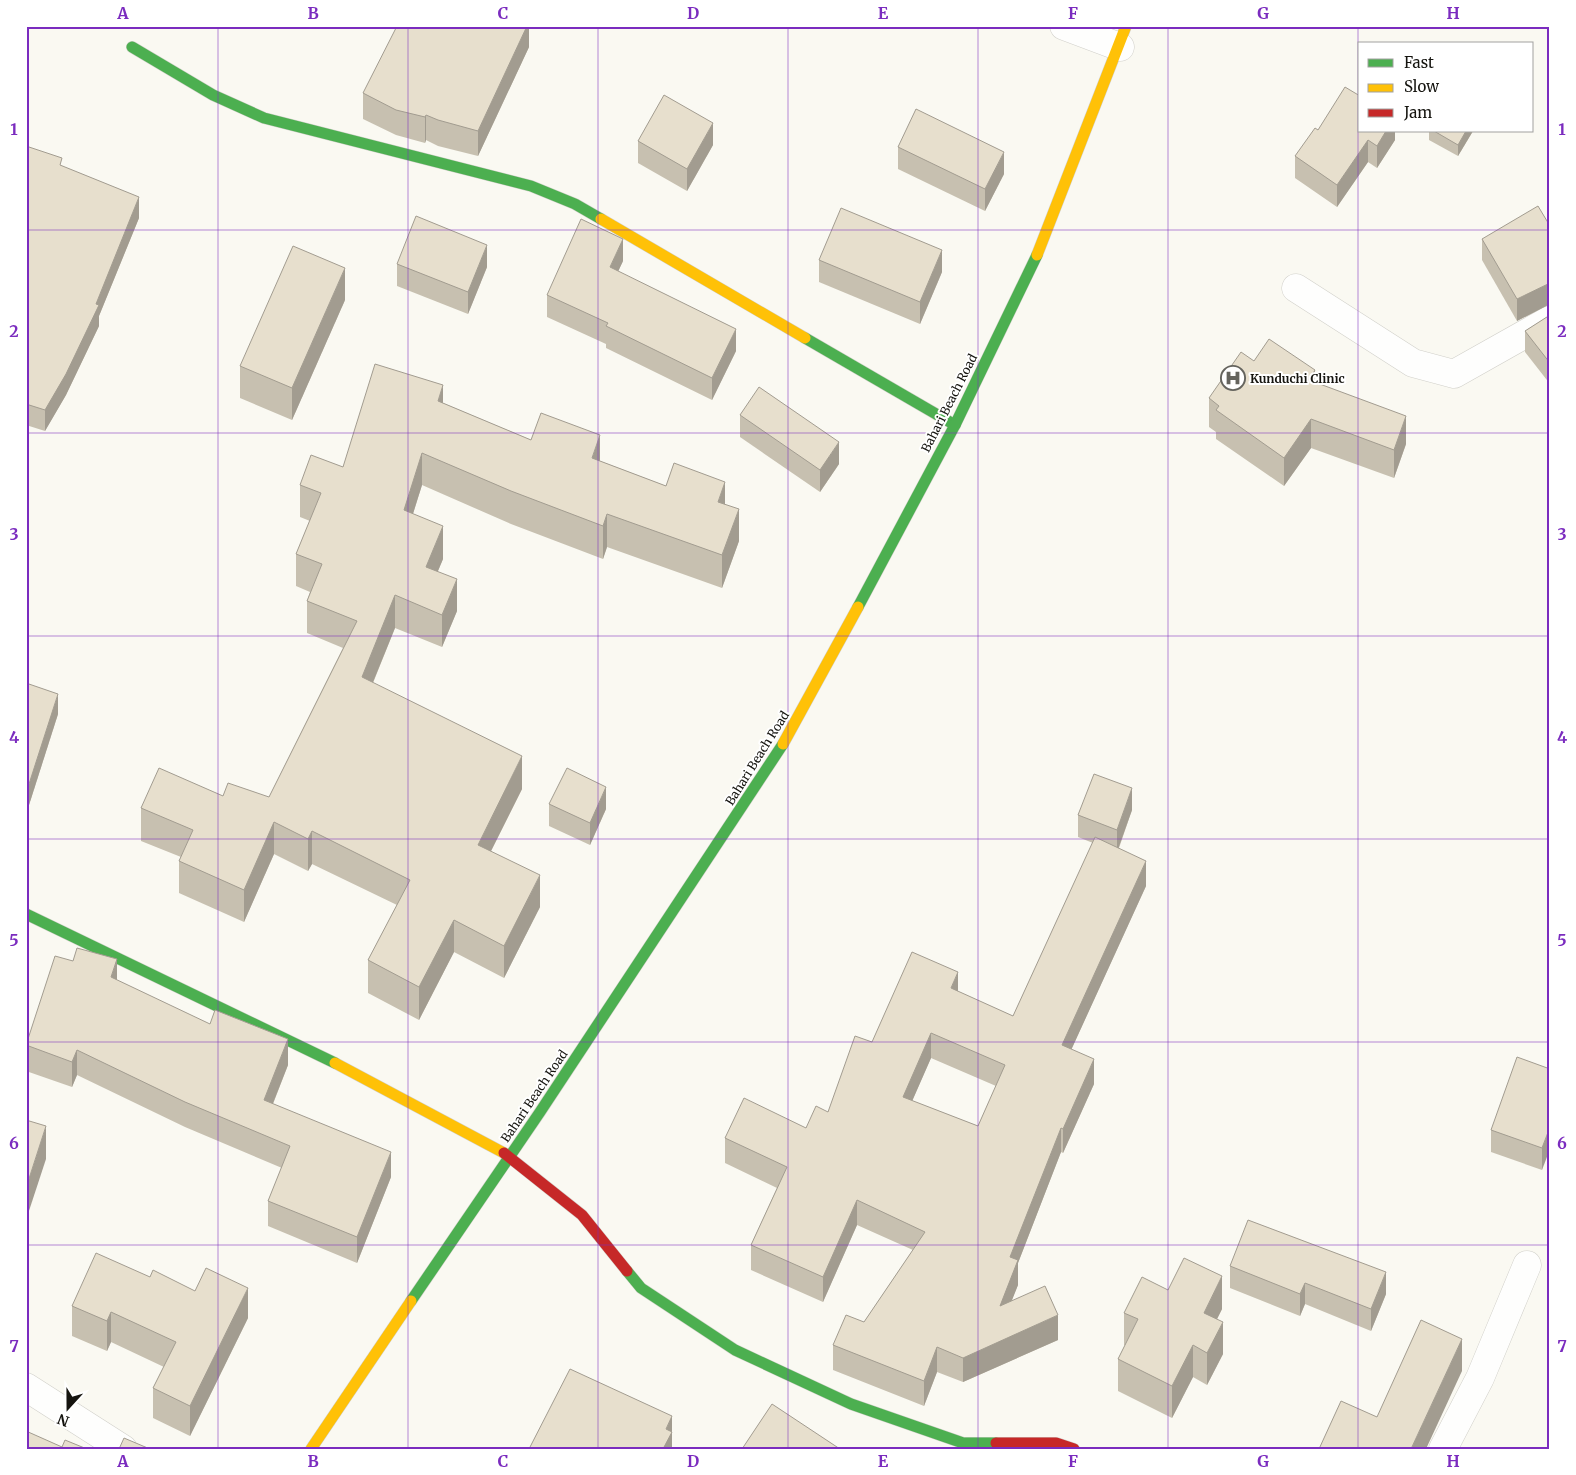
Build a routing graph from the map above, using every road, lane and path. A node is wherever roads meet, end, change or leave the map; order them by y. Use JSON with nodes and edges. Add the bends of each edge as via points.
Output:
{"nodes":[{"id":1,"x":1064,"y":26,"type":"edge"},
{"id":2,"x":1123,"y":36,"type":"edge"},
{"id":3,"x":132,"y":47,"type":"dead end"},
{"id":4,"x":1296,"y":288,"type":"dead end"},
{"id":5,"x":1550,"y":320,"type":"edge"},
{"id":6,"x":955,"y":425,"type":"junction"},
{"id":7,"x":26,"y":914,"type":"edge"},
{"id":8,"x":509,"y":1156,"type":"junction"},
{"id":9,"x":1527,"y":1265,"type":"dead end"},
{"id":10,"x":26,"y":1387,"type":"edge"},
{"id":11,"x":123,"y":1449,"type":"edge"},
{"id":12,"x":311,"y":1449,"type":"edge"},
{"id":13,"x":1074,"y":1449,"type":"edge"},
{"id":14,"x":1444,"y":1449,"type":"edge"}],
"edges":[{"from":1,"to":2,"type":"street"},
{"from":2,"to":6,"type":"street","name":"Bahari Beach Road","via":[[1034,263]]},
{"from":3,"to":6,"type":"street","via":[[212,95],[255,115],[531,186],[575,204]]},
{"from":4,"to":5,"type":"street","via":[[1413,363],[1454,374]]},
{"from":6,"to":8,"type":"street","name":"Bahari Beach Road","via":[[788,737]]},
{"from":7,"to":8,"type":"street","via":[[321,1055]]},
{"from":8,"to":12,"type":"street","name":"Bahari Beach Road"},
{"from":8,"to":13,"type":"street","via":[[582,1215],[641,1288],[735,1350],[851,1404],[963,1443],[1056,1443]]},
{"from":9,"to":14,"type":"street","via":[[1480,1378]]},
{"from":10,"to":11,"type":"street"}]}
